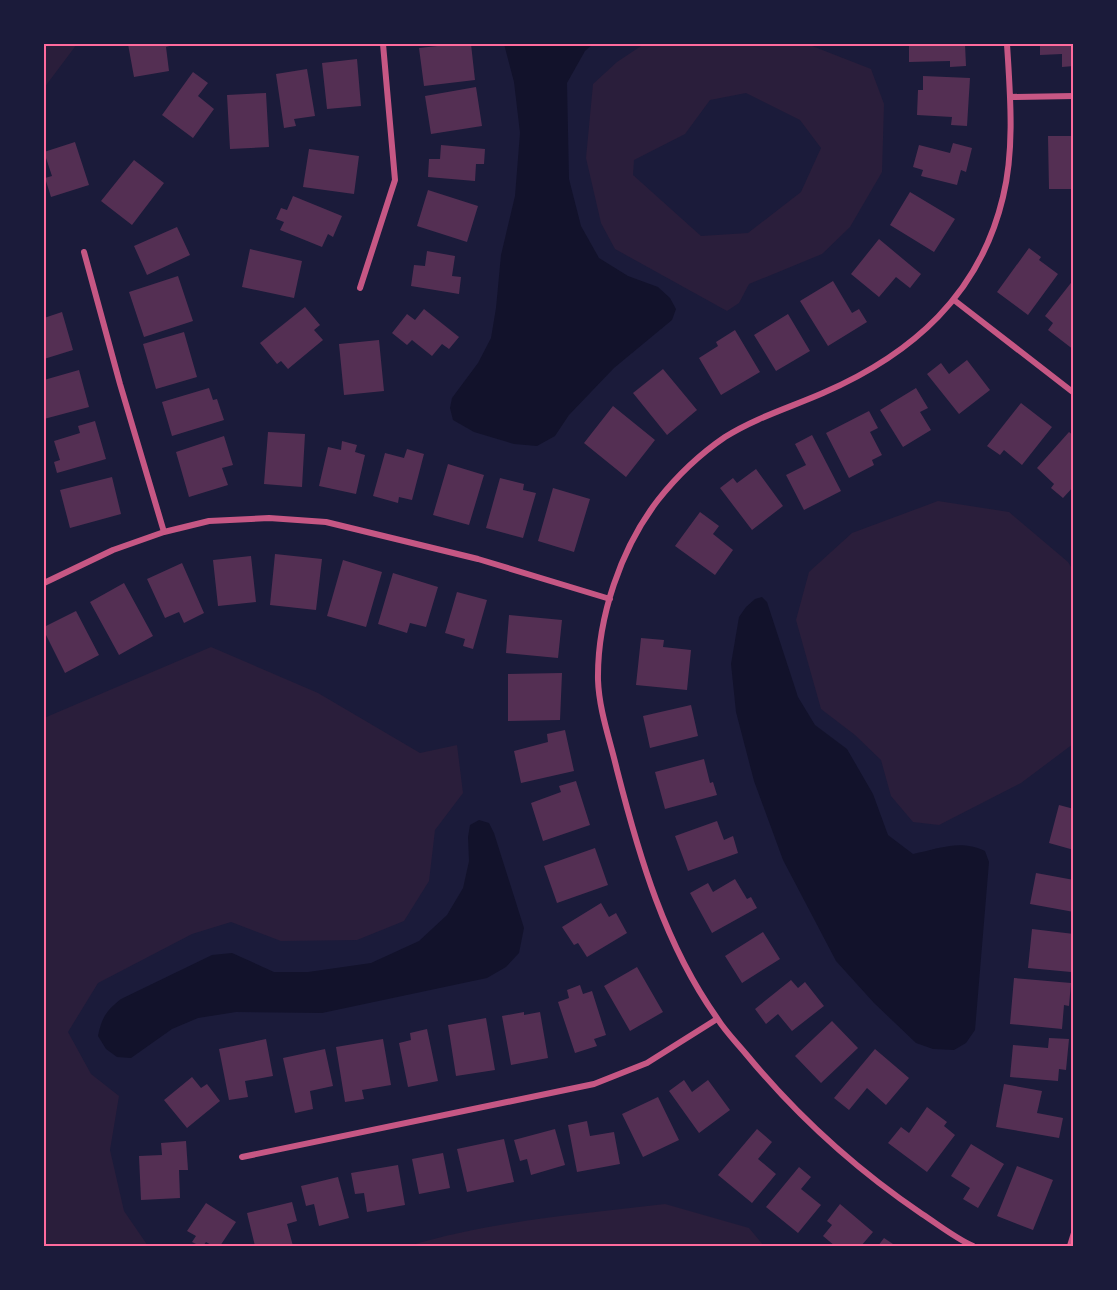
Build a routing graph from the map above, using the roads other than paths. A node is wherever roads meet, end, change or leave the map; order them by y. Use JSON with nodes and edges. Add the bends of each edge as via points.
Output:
{"nodes":[{"id":1,"x":384,"y":44,"type":"edge"},
{"id":2,"x":1007,"y":44,"type":"edge"},
{"id":3,"x":1074,"y":96,"type":"edge"},
{"id":4,"x":1010,"y":97,"type":"junction"},
{"id":5,"x":84,"y":252,"type":"dead end"},
{"id":6,"x":360,"y":288,"type":"dead end"},
{"id":7,"x":954,"y":300,"type":"junction"},
{"id":8,"x":1074,"y":393,"type":"edge"},
{"id":9,"x":164,"y":532,"type":"junction"},
{"id":10,"x":44,"y":584,"type":"edge"},
{"id":11,"x":610,"y":599,"type":"junction"},
{"id":12,"x":717,"y":1019,"type":"junction"},
{"id":13,"x":242,"y":1156,"type":"dead end"},
{"id":14,"x":1074,"y":1233,"type":"edge"},
{"id":15,"x":974,"y":1246,"type":"edge"},
{"id":16,"x":1070,"y":1246,"type":"edge"}],
"edges":[{"from":1,"to":6,"type":"street","via":[[395,180]]},
{"from":2,"to":4,"type":"street"},
{"from":3,"to":4,"type":"street"},
{"from":4,"to":7,"type":"street","via":[[1004,194],[979,263]]},
{"from":5,"to":9,"type":"street"},
{"from":7,"to":8,"type":"street"},
{"from":7,"to":11,"type":"street","via":[[893,356],[857,377],[726,437],[688,466],[657,502],[635,537]]},
{"from":9,"to":10,"type":"street","via":[[113,550]]},
{"from":9,"to":11,"type":"street","via":[[209,521],[269,518],[326,522],[478,559]]},
{"from":11,"to":12,"type":"street","via":[[599,651],[598,682],[624,798],[647,880]]},
{"from":12,"to":13,"type":"street","via":[[647,1063],[594,1084]]},
{"from":12,"to":15,"type":"street","via":[[777,1091],[827,1142],[890,1192]]},
{"from":14,"to":16,"type":"street"}]}
